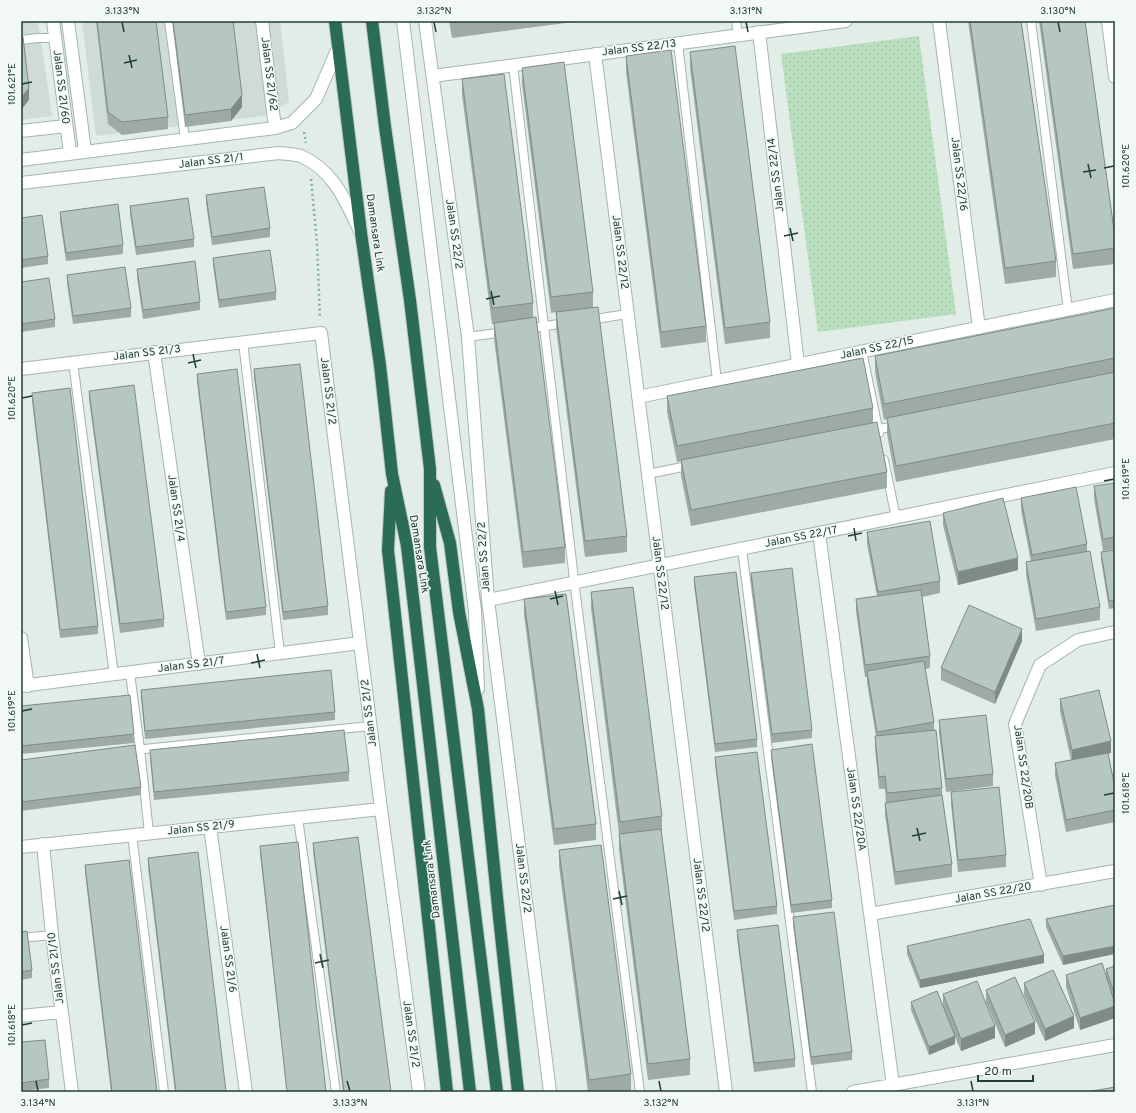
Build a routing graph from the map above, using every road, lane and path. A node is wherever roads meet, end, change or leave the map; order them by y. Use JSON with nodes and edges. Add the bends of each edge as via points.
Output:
{"nodes":[{"id":1,"x":53,"y":21,"type":"edge"},
{"id":2,"x":68,"y":21,"type":"edge"},
{"id":3,"x":169,"y":21,"type":"edge"},
{"id":4,"x":262,"y":21,"type":"edge"},
{"id":5,"x":335,"y":21,"type":"edge"},
{"id":6,"x":372,"y":21,"type":"edge"},
{"id":7,"x":403,"y":21,"type":"edge"},
{"id":8,"x":425,"y":21,"type":"edge"},
{"id":9,"x":736,"y":21,"type":"edge"},
{"id":10,"x":846,"y":21,"type":"edge"},
{"id":11,"x":939,"y":21,"type":"edge"},
{"id":12,"x":1031,"y":21,"type":"edge"},
{"id":13,"x":1108,"y":21,"type":"edge"},
{"id":14,"x":760,"y":32,"type":"junction"},
{"id":15,"x":738,"y":36,"type":"junction"},
{"id":16,"x":55,"y":38,"type":"junction"},
{"id":17,"x":21,"y":40,"type":"edge"},
{"id":18,"x":678,"y":44,"type":"junction"},
{"id":19,"x":338,"y":48,"type":"junction"},
{"id":20,"x":595,"y":54,"type":"junction"},
{"id":21,"x":513,"y":65,"type":"junction"},
{"id":22,"x":433,"y":76,"type":"junction"},
{"id":23,"x":1115,"y":77,"type":"edge"},
{"id":24,"x":302,"y":113,"type":"junction"},
{"id":25,"x":66,"y":126,"type":"junction"},
{"id":26,"x":275,"y":128,"type":"junction"},
{"id":27,"x":21,"y":131,"type":"edge"},
{"id":28,"x":185,"y":139,"type":"junction"},
{"id":29,"x":85,"y":151,"type":"junction"},
{"id":30,"x":70,"y":153,"type":"junction"},
{"id":31,"x":21,"y":160,"type":"edge"},
{"id":32,"x":309,"y":161,"type":"junction"},
{"id":33,"x":21,"y":183,"type":"edge"},
{"id":34,"x":361,"y":233,"type":"junction"},
{"id":35,"x":1115,"y":300,"type":"edge"},
{"id":36,"x":1068,"y":310,"type":"junction"},
{"id":37,"x":628,"y":314,"type":"junction"},
{"id":38,"x":544,"y":326,"type":"junction"},
{"id":39,"x":979,"y":328,"type":"junction"},
{"id":40,"x":321,"y":333,"type":"junction"},
{"id":41,"x":468,"y":337,"type":"junction"},
{"id":42,"x":243,"y":342,"type":"junction"},
{"id":43,"x":862,"y":351,"type":"junction"},
{"id":44,"x":154,"y":352,"type":"junction"},
{"id":45,"x":73,"y":362,"type":"junction"},
{"id":46,"x":798,"y":364,"type":"junction"},
{"id":47,"x":21,"y":369,"type":"edge"},
{"id":48,"x":717,"y":381,"type":"junction"},
{"id":49,"x":638,"y":397,"type":"junction"},
{"id":50,"x":901,"y":425,"type":"edge"},
{"id":51,"x":878,"y":429,"type":"junction"},
{"id":52,"x":862,"y":432,"type":"edge"},
{"id":53,"x":702,"y":464,"type":"edge"},
{"id":54,"x":430,"y":469,"type":"junction"},
{"id":55,"x":1115,"y":473,"type":"edge"},
{"id":56,"x":392,"y":474,"type":"junction"},
{"id":57,"x":648,"y":474,"type":"junction"},
{"id":58,"x":896,"y":518,"type":"junction"},
{"id":59,"x":819,"y":533,"type":"junction"},
{"id":60,"x":742,"y":549,"type":"junction"},
{"id":61,"x":659,"y":565,"type":"junction"},
{"id":62,"x":575,"y":583,"type":"junction"},
{"id":63,"x":488,"y":600,"type":"junction"},
{"id":64,"x":1115,"y":632,"type":"edge"},
{"id":65,"x":21,"y":638,"type":"edge"},
{"id":66,"x":360,"y":643,"type":"junction"},
{"id":67,"x":280,"y":653,"type":"junction"},
{"id":68,"x":198,"y":664,"type":"junction"},
{"id":69,"x":130,"y":673,"type":"junction"},
{"id":70,"x":114,"y":675,"type":"junction"},
{"id":71,"x":24,"y":686,"type":"edge"},
{"id":72,"x":478,"y":710,"type":"junction"},
{"id":73,"x":370,"y":726,"type":"junction"},
{"id":74,"x":140,"y":749,"type":"junction"},
{"id":75,"x":116,"y":751,"type":"edge"},
{"id":76,"x":381,"y":809,"type":"junction"},
{"id":77,"x":298,"y":818,"type":"junction"},
{"id":78,"x":210,"y":827,"type":"junction"},
{"id":79,"x":149,"y":833,"type":"junction"},
{"id":80,"x":132,"y":835,"type":"junction"},
{"id":81,"x":42,"y":844,"type":"junction"},
{"id":82,"x":21,"y":847,"type":"edge"},
{"id":83,"x":1115,"y":871,"type":"edge"},
{"id":84,"x":1040,"y":885,"type":"junction"},
{"id":85,"x":870,"y":914,"type":"junction"},
{"id":86,"x":52,"y":935,"type":"junction"},
{"id":87,"x":21,"y":938,"type":"edge"},
{"id":88,"x":61,"y":1012,"type":"junction"},
{"id":89,"x":21,"y":1016,"type":"edge"},
{"id":90,"x":1115,"y":1045,"type":"edge"},
{"id":91,"x":893,"y":1085,"type":"junction"},
{"id":92,"x":518,"y":1091,"type":"edge"},
{"id":93,"x":72,"y":1092,"type":"edge"},
{"id":94,"x":164,"y":1092,"type":"edge"},
{"id":95,"x":246,"y":1092,"type":"edge"},
{"id":96,"x":336,"y":1092,"type":"edge"},
{"id":97,"x":419,"y":1092,"type":"edge"},
{"id":98,"x":447,"y":1092,"type":"edge"},
{"id":99,"x":470,"y":1092,"type":"edge"},
{"id":100,"x":497,"y":1092,"type":"edge"},
{"id":101,"x":550,"y":1092,"type":"edge"},
{"id":102,"x":640,"y":1092,"type":"edge"},
{"id":103,"x":726,"y":1092,"type":"edge"},
{"id":104,"x":812,"y":1092,"type":"edge"},
{"id":105,"x":854,"y":1092,"type":"edge"}],
"edges":[{"from":1,"to":16,"type":"street","name":"Jalan SS 21/60"},
{"from":2,"to":29,"type":"street","name":"Jalan SS 21/60"},
{"from":3,"to":28,"type":"lane"},
{"from":4,"to":26,"type":"street","name":"Jalan SS 21/62"},
{"from":5,"to":19,"type":"highway","name":"Damansara Link"},
{"from":6,"to":54,"type":"highway","name":"Damansara Link"},
{"from":7,"to":72,"type":"street","via":[[475,611]]},
{"from":8,"to":22,"type":"street","name":"Jalan SS 22/2"},
{"from":9,"to":15,"type":"lane"},
{"from":10,"to":14,"type":"street","name":"Jalan SS 22/13"},
{"from":11,"to":39,"type":"street","name":"Jalan SS 22/16"},
{"from":12,"to":36,"type":"lane"},
{"from":13,"to":23,"type":"street"},
{"from":14,"to":15,"type":"street","name":"Jalan SS 22/13"},
{"from":14,"to":46,"type":"street","name":"Jalan SS 22/14"},
{"from":15,"to":18,"type":"street","name":"Jalan SS 22/13"},
{"from":16,"to":17,"type":"lane"},
{"from":16,"to":25,"type":"street","name":"Jalan SS 21/60"},
{"from":18,"to":20,"type":"street","name":"Jalan SS 22/13"},
{"from":18,"to":48,"type":"lane"},
{"from":19,"to":24,"type":"street","via":[[316,99]]},
{"from":19,"to":34,"type":"highway","name":"Damansara Link"},
{"from":20,"to":21,"type":"street","name":"Jalan SS 22/13"},
{"from":20,"to":37,"type":"street","name":"Jalan SS 22/12"},
{"from":21,"to":22,"type":"street","name":"Jalan SS 22/13"},
{"from":21,"to":38,"type":"lane"},
{"from":22,"to":41,"type":"street","name":"Jalan SS 22/2"},
{"from":24,"to":26,"type":"street","via":[[292,123]]},
{"from":24,"to":32,"type":"path"},
{"from":25,"to":27,"type":"street"},
{"from":25,"to":30,"type":"street","name":"Jalan SS 21/60"},
{"from":26,"to":28,"type":"street"},
{"from":28,"to":29,"type":"street"},
{"from":29,"to":30,"type":"street"},
{"from":30,"to":31,"type":"street"},
{"from":32,"to":33,"type":"street","name":"Jalan SS 21/1","via":[[299,156],[279,153]]},
{"from":32,"to":34,"type":"street","name":"Jalan SS 21/1","via":[[325,172],[338,187]]},
{"from":32,"to":40,"type":"path","via":[[317,244]]},
{"from":34,"to":56,"type":"highway","name":"Damansara Link","via":[[380,365]]},
{"from":35,"to":36,"type":"street","name":"Jalan SS 22/15"},
{"from":36,"to":39,"type":"street","name":"Jalan SS 22/15"},
{"from":37,"to":38,"type":"lane"},
{"from":37,"to":49,"type":"street","name":"Jalan SS 22/12"},
{"from":38,"to":41,"type":"lane"},
{"from":38,"to":62,"type":"lane"},
{"from":39,"to":43,"type":"street","name":"Jalan SS 22/15"},
{"from":40,"to":42,"type":"street","name":"Jalan SS 21/3"},
{"from":40,"to":66,"type":"street","name":"Jalan SS 21/2"},
{"from":41,"to":63,"type":"street","name":"Jalan SS 22/2"},
{"from":42,"to":44,"type":"street","name":"Jalan SS 21/3"},
{"from":42,"to":67,"type":"lane"},
{"from":43,"to":46,"type":"street","name":"Jalan SS 22/15"},
{"from":43,"to":51,"type":"lane"},
{"from":44,"to":45,"type":"street","name":"Jalan SS 21/3"},
{"from":44,"to":68,"type":"street","name":"Jalan SS 21/4"},
{"from":45,"to":47,"type":"street","name":"Jalan SS 21/3"},
{"from":45,"to":70,"type":"lane"},
{"from":46,"to":48,"type":"street","name":"Jalan SS 22/15"},
{"from":48,"to":49,"type":"street","name":"Jalan SS 22/15"},
{"from":49,"to":57,"type":"street","name":"Jalan SS 22/12"},
{"from":50,"to":51,"type":"lane"},
{"from":51,"to":52,"type":"lane"},
{"from":51,"to":58,"type":"lane"},
{"from":53,"to":57,"type":"lane"},
{"from":54,"to":72,"type":"highway","via":[[450,543],[459,612]]},
{"from":54,"to":100,"type":"highway","name":"Damansara Link","via":[[430,547]]},
{"from":55,"to":58,"type":"street","name":"Jalan SS 22/17"},
{"from":56,"to":98,"type":"highway","via":[[388,550]]},
{"from":56,"to":99,"type":"highway","name":"Damansara Link","via":[[407,546]]},
{"from":57,"to":61,"type":"street","name":"Jalan SS 22/12"},
{"from":58,"to":59,"type":"street","name":"Jalan SS 22/17"},
{"from":59,"to":60,"type":"street","name":"Jalan SS 22/17"},
{"from":59,"to":85,"type":"street","name":"Jalan SS 22/20A"},
{"from":60,"to":61,"type":"street","name":"Jalan SS 22/17"},
{"from":60,"to":104,"type":"lane"},
{"from":61,"to":62,"type":"street","name":"Jalan SS 22/17"},
{"from":61,"to":103,"type":"street","name":"Jalan SS 22/12"},
{"from":62,"to":63,"type":"street","name":"Jalan SS 22/17"},
{"from":62,"to":102,"type":"lane"},
{"from":63,"to":101,"type":"street","name":"Jalan SS 22/2"},
{"from":64,"to":84,"type":"street","name":"Jalan SS 22/20B","via":[[1078,640],[1040,665],[1015,724]]},
{"from":65,"to":71,"type":"street"},
{"from":66,"to":67,"type":"street","name":"Jalan SS 21/7"},
{"from":66,"to":73,"type":"street","name":"Jalan SS 21/2"},
{"from":67,"to":68,"type":"street","name":"Jalan SS 21/7"},
{"from":68,"to":69,"type":"street","name":"Jalan SS 21/7"},
{"from":69,"to":70,"type":"street","name":"Jalan SS 21/7"},
{"from":69,"to":74,"type":"lane"},
{"from":70,"to":71,"type":"street","name":"Jalan SS 21/7"},
{"from":72,"to":92,"type":"highway"},
{"from":73,"to":74,"type":"lane"},
{"from":73,"to":76,"type":"street","name":"Jalan SS 21/2"},
{"from":74,"to":75,"type":"lane"},
{"from":74,"to":79,"type":"lane"},
{"from":76,"to":77,"type":"street","name":"Jalan SS 21/9"},
{"from":76,"to":97,"type":"street","name":"Jalan SS 21/2"},
{"from":77,"to":78,"type":"street","name":"Jalan SS 21/9"},
{"from":77,"to":96,"type":"lane"},
{"from":78,"to":79,"type":"street","name":"Jalan SS 21/9"},
{"from":78,"to":95,"type":"street","name":"Jalan SS 21/6"},
{"from":79,"to":80,"type":"street","name":"Jalan SS 21/9"},
{"from":80,"to":81,"type":"street","name":"Jalan SS 21/9"},
{"from":80,"to":94,"type":"lane"},
{"from":81,"to":82,"type":"street","name":"Jalan SS 21/9"},
{"from":81,"to":86,"type":"street","name":"Jalan SS 21/10"},
{"from":83,"to":84,"type":"street","name":"Jalan SS 22/20"},
{"from":84,"to":85,"type":"street","name":"Jalan SS 22/20"},
{"from":85,"to":91,"type":"street","name":"Jalan SS 22/20A"},
{"from":86,"to":87,"type":"lane"},
{"from":86,"to":88,"type":"street","name":"Jalan SS 21/10"},
{"from":88,"to":89,"type":"street"},
{"from":88,"to":93,"type":"street","name":"Jalan SS 21/10"},
{"from":90,"to":91,"type":"street"},
{"from":91,"to":105,"type":"street"}]}
